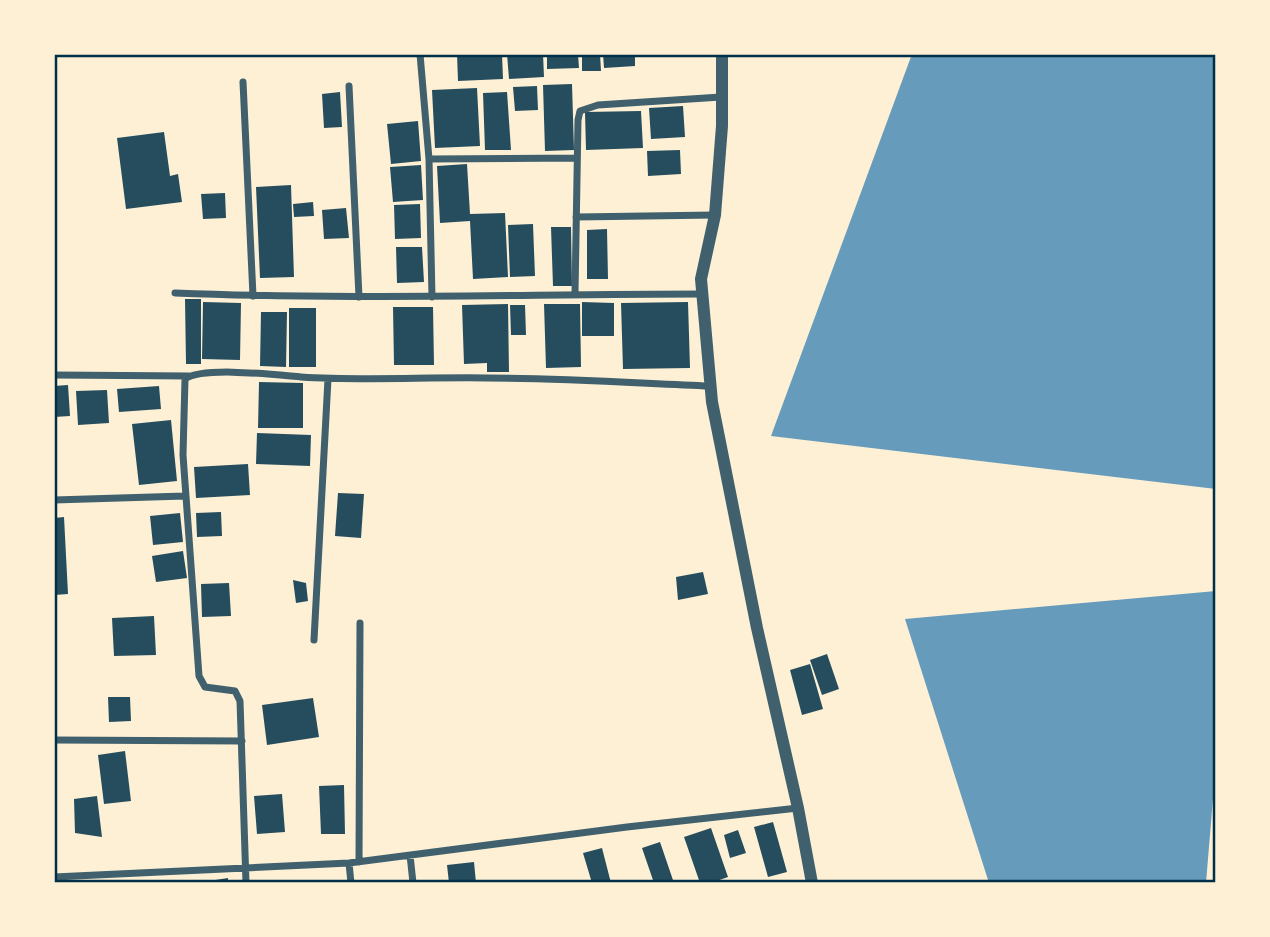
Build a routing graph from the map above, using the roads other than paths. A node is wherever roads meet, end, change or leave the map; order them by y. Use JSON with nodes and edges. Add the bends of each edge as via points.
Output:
{"nodes":[{"id":1,"x":420,"y":54,"type":"edge"},
{"id":2,"x":722,"y":54,"type":"edge"},
{"id":3,"x":243,"y":82,"type":"dead end"},
{"id":4,"x":349,"y":86,"type":"dead end"},
{"id":5,"x":721,"y":97,"type":"junction"},
{"id":6,"x":577,"y":158,"type":"junction"},
{"id":7,"x":429,"y":159,"type":"junction"},
{"id":8,"x":715,"y":215,"type":"junction"},
{"id":9,"x":576,"y":217,"type":"junction"},
{"id":10,"x":175,"y":293,"type":"dead end"},
{"id":11,"x":575,"y":294,"type":"junction"},
{"id":12,"x":703,"y":294,"type":"junction"},
{"id":13,"x":253,"y":296,"type":"junction"},
{"id":14,"x":359,"y":297,"type":"junction"},
{"id":15,"x":432,"y":297,"type":"junction"},
{"id":16,"x":54,"y":375,"type":"edge"},
{"id":17,"x":189,"y":376,"type":"junction"},
{"id":18,"x":328,"y":379,"type":"junction"},
{"id":19,"x":710,"y":386,"type":"junction"},
{"id":20,"x":186,"y":496,"type":"junction"},
{"id":21,"x":54,"y":500,"type":"edge"},
{"id":22,"x":360,"y":623,"type":"dead end"},
{"id":23,"x":314,"y":640,"type":"dead end"},
{"id":24,"x":54,"y":740,"type":"edge"},
{"id":25,"x":242,"y":741,"type":"junction"},
{"id":26,"x":798,"y":808,"type":"junction"},
{"id":27,"x":410,"y":855,"type":"junction"},
{"id":28,"x":359,"y":862,"type":"junction"},
{"id":29,"x":349,"y":863,"type":"junction"},
{"id":30,"x":245,"y":868,"type":"junction"},
{"id":31,"x":54,"y":877,"type":"edge"},
{"id":32,"x":246,"y":883,"type":"edge"},
{"id":33,"x":351,"y":883,"type":"edge"},
{"id":34,"x":413,"y":883,"type":"edge"},
{"id":35,"x":812,"y":883,"type":"edge"}],
"edges":[{"from":1,"to":7,"type":"street"},
{"from":2,"to":5,"type":"street"},
{"from":3,"to":13,"type":"street"},
{"from":4,"to":14,"type":"street"},
{"from":5,"to":6,"type":"street","via":[[587,108],[580,111],[578,120]]},
{"from":5,"to":8,"type":"street"},
{"from":6,"to":7,"type":"street"},
{"from":6,"to":9,"type":"street"},
{"from":7,"to":15,"type":"street"},
{"from":8,"to":9,"type":"street"},
{"from":8,"to":12,"type":"street","via":[[701,278]]},
{"from":9,"to":11,"type":"street"},
{"from":10,"to":13,"type":"street"},
{"from":11,"to":12,"type":"street"},
{"from":11,"to":15,"type":"street"},
{"from":12,"to":19,"type":"street"},
{"from":13,"to":14,"type":"street"},
{"from":14,"to":15,"type":"street"},
{"from":16,"to":17,"type":"street"},
{"from":17,"to":18,"type":"street","via":[[262,374]]},
{"from":17,"to":20,"type":"street","via":[[183,397]]},
{"from":18,"to":19,"type":"street","via":[[489,378]]},
{"from":18,"to":23,"type":"street"},
{"from":19,"to":26,"type":"street"},
{"from":20,"to":21,"type":"street"},
{"from":20,"to":25,"type":"street","via":[[199,676],[205,687],[234,691],[238,696]]},
{"from":22,"to":28,"type":"street"},
{"from":24,"to":25,"type":"street"},
{"from":25,"to":30,"type":"street"},
{"from":26,"to":27,"type":"street"},
{"from":26,"to":35,"type":"street"},
{"from":27,"to":28,"type":"street"},
{"from":27,"to":34,"type":"street"},
{"from":28,"to":29,"type":"street"},
{"from":29,"to":30,"type":"street"},
{"from":29,"to":33,"type":"street"},
{"from":30,"to":31,"type":"street"},
{"from":30,"to":32,"type":"street"}]}
